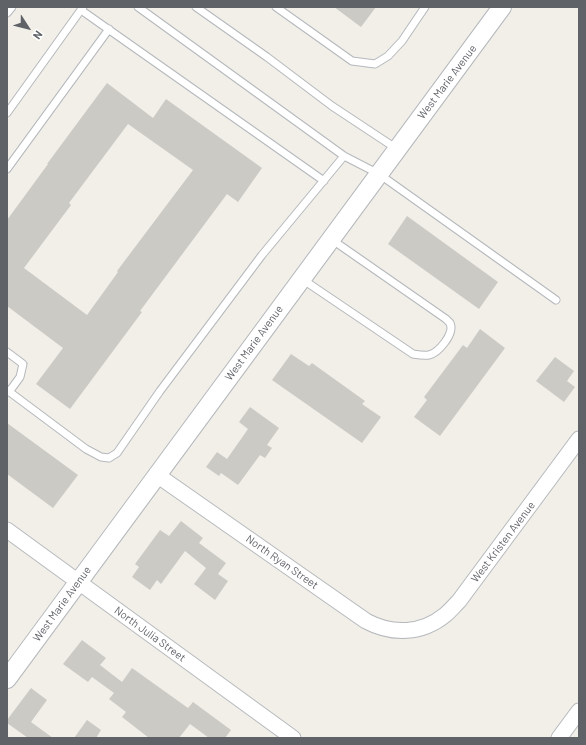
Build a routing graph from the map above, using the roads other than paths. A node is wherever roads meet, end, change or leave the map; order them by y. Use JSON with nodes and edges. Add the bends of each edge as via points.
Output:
{"nodes":[{"id":1,"x":12,"y":7,"type":"edge"},
{"id":2,"x":138,"y":7,"type":"edge"},
{"id":3,"x":196,"y":7,"type":"edge"},
{"id":4,"x":276,"y":7,"type":"edge"},
{"id":5,"x":425,"y":7,"type":"edge"},
{"id":6,"x":502,"y":7,"type":"edge"},
{"id":7,"x":82,"y":9,"type":"edge"},
{"id":8,"x":7,"y":13,"type":"edge"},
{"id":9,"x":109,"y":30,"type":"junction"},
{"id":10,"x":7,"y":113,"type":"edge"},
{"id":11,"x":397,"y":149,"type":"junction"},
{"id":12,"x":344,"y":156,"type":"junction"},
{"id":13,"x":7,"y":169,"type":"edge"},
{"id":14,"x":378,"y":174,"type":"junction"},
{"id":15,"x":324,"y":180,"type":"junction"},
{"id":16,"x":331,"y":239,"type":"junction"},
{"id":17,"x":301,"y":279,"type":"junction"},
{"id":18,"x":556,"y":300,"type":"dead end"},
{"id":19,"x":7,"y":352,"type":"edge"},
{"id":20,"x":8,"y":391,"type":"edge"},
{"id":21,"x":579,"y":439,"type":"edge"},
{"id":22,"x":157,"y":475,"type":"junction"},
{"id":23,"x":7,"y":530,"type":"edge"},
{"id":24,"x":78,"y":582,"type":"junction"},
{"id":25,"x":413,"y":630,"type":"joint"},
{"id":26,"x":7,"y":679,"type":"edge"},
{"id":27,"x":579,"y":711,"type":"edge"},
{"id":28,"x":293,"y":738,"type":"edge"},
{"id":29,"x":559,"y":738,"type":"edge"}],
"edges":[{"from":1,"to":8,"type":"lane"},
{"from":2,"to":12,"type":"lane"},
{"from":3,"to":11,"type":"lane","via":[[332,106]]},
{"from":4,"to":5,"type":"lane","via":[[352,61],[375,64],[398,46]]},
{"from":6,"to":11,"type":"street","name":"West Marie Avenue"},
{"from":7,"to":9,"type":"lane"},
{"from":7,"to":10,"type":"lane"},
{"from":9,"to":13,"type":"lane"},
{"from":9,"to":15,"type":"lane"},
{"from":11,"to":14,"type":"street","name":"West Marie Avenue"},
{"from":12,"to":14,"type":"lane"},
{"from":12,"to":15,"type":"lane"},
{"from":14,"to":16,"type":"street","name":"West Marie Avenue"},
{"from":14,"to":18,"type":"lane"},
{"from":15,"to":20,"type":"lane","via":[[262,255],[116,453],[109,458],[86,449]]},
{"from":16,"to":17,"type":"street","name":"West Marie Avenue"},
{"from":16,"to":17,"type":"lane","via":[[450,323],[449,336],[439,350],[428,356],[413,354]]},
{"from":17,"to":22,"type":"street","name":"West Marie Avenue"},
{"from":19,"to":20,"type":"lane","via":[[23,364],[20,377]]},
{"from":21,"to":25,"type":"street","name":"West Kristen Avenue","via":[[459,601],[438,620]]},
{"from":22,"to":24,"type":"street","name":"West Marie Avenue"},
{"from":22,"to":25,"type":"street","name":"North Ryan Street","via":[[366,621],[387,630]]},
{"from":23,"to":24,"type":"street","name":"North Julia Street"},
{"from":24,"to":26,"type":"street","name":"West Marie Avenue"},
{"from":24,"to":28,"type":"street","name":"North Julia Street"},
{"from":27,"to":29,"type":"street"}]}
